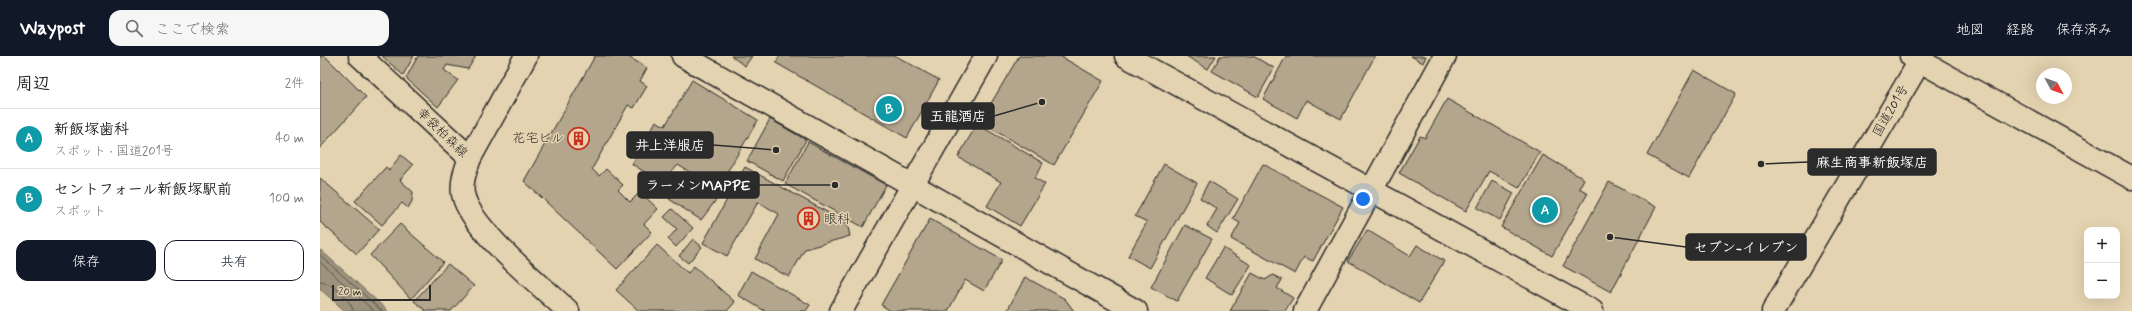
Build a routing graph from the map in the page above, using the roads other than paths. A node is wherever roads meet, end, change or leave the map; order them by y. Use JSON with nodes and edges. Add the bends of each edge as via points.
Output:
{"nodes":[{"id":1,"x":360,"y":56,"type":"edge"},
{"id":2,"x":526,"y":56,"type":"edge"},
{"id":3,"x":683,"y":56,"type":"edge"},
{"id":4,"x":986,"y":56,"type":"edge"},
{"id":5,"x":1126,"y":56,"type":"edge"},
{"id":6,"x":1445,"y":56,"type":"edge"},
{"id":7,"x":1918,"y":58,"type":"edge"},
{"id":8,"x":470,"y":158,"type":"junction"},
{"id":9,"x":2132,"y":178,"type":"edge"},
{"id":10,"x":913,"y":186,"type":"junction"},
{"id":11,"x":1371,"y":192,"type":"junction"},
{"id":12,"x":568,"y":311,"type":"edge"},
{"id":13,"x":841,"y":311,"type":"edge"},
{"id":14,"x":1136,"y":311,"type":"edge"},
{"id":15,"x":1305,"y":311,"type":"edge"},
{"id":16,"x":1592,"y":311,"type":"edge"},
{"id":17,"x":1773,"y":311,"type":"edge"}],
"edges":[{"from":1,"to":8,"type":"main road","name":"幸袋柏森線"},
{"from":2,"to":8,"type":"main road"},
{"from":3,"to":10,"type":"main road"},
{"from":4,"to":10,"type":"main road"},
{"from":5,"to":11,"type":"main road"},
{"from":6,"to":11,"type":"main road"},
{"from":7,"to":9,"type":"main road"},
{"from":7,"to":17,"type":"main road","name":"国道201号"},
{"from":8,"to":12,"type":"main road","name":"幸袋柏森線","via":[[464,176],[463,194],[471,214],[484,232]]},
{"from":10,"to":13,"type":"main road"},
{"from":10,"to":14,"type":"main road"},
{"from":11,"to":15,"type":"main road"},
{"from":11,"to":16,"type":"main road"}]}
